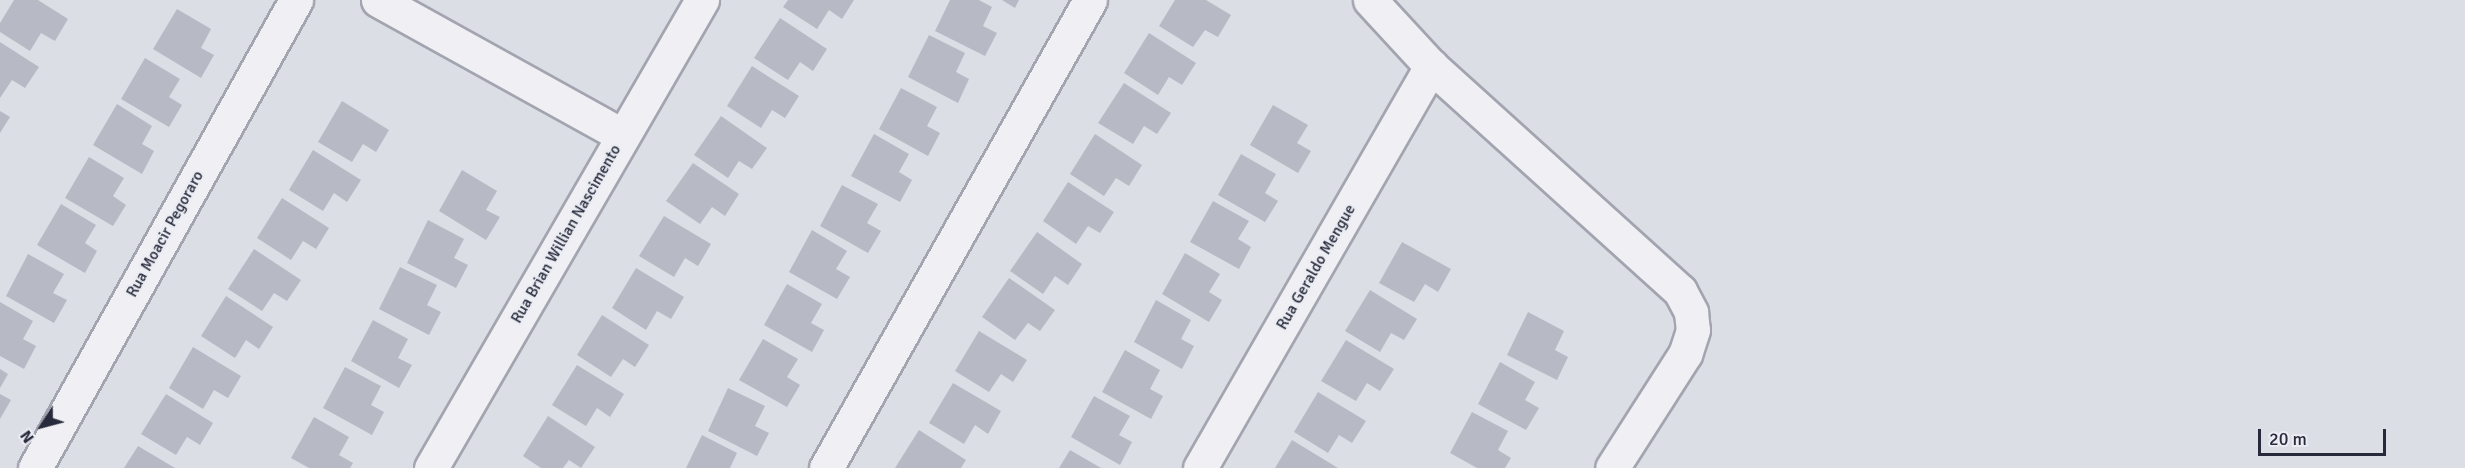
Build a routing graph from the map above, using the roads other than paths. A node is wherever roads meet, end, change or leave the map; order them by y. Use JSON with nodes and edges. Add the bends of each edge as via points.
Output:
{"nodes":[{"id":1,"x":296,"y":0,"type":"edge"},
{"id":2,"x":378,"y":0,"type":"edge"},
{"id":3,"x":702,"y":0,"type":"edge"},
{"id":4,"x":1090,"y":0,"type":"edge"},
{"id":5,"x":1370,"y":0,"type":"edge"},
{"id":6,"x":1431,"y":66,"type":"junction"},
{"id":7,"x":623,"y":136,"type":"junction"},
{"id":8,"x":35,"y":468,"type":"edge"},
{"id":9,"x":431,"y":468,"type":"edge"},
{"id":10,"x":826,"y":468,"type":"edge"},
{"id":11,"x":1200,"y":468,"type":"edge"},
{"id":12,"x":1612,"y":468,"type":"edge"}],
"edges":[{"from":1,"to":8,"type":"street","name":"Rua Moacir Pegoraro"},
{"from":2,"to":7,"type":"street"},
{"from":3,"to":7,"type":"street","name":"Rua Brian Willian Nascimento"},
{"from":4,"to":10,"type":"street"},
{"from":5,"to":6,"type":"street"},
{"from":6,"to":11,"type":"street","name":"Rua Geraldo Mengue"},
{"from":6,"to":12,"type":"street","via":[[1680,291],[1691,312],[1693,330],[1684,354]]},
{"from":7,"to":9,"type":"street","name":"Rua Brian Willian Nascimento"}]}
